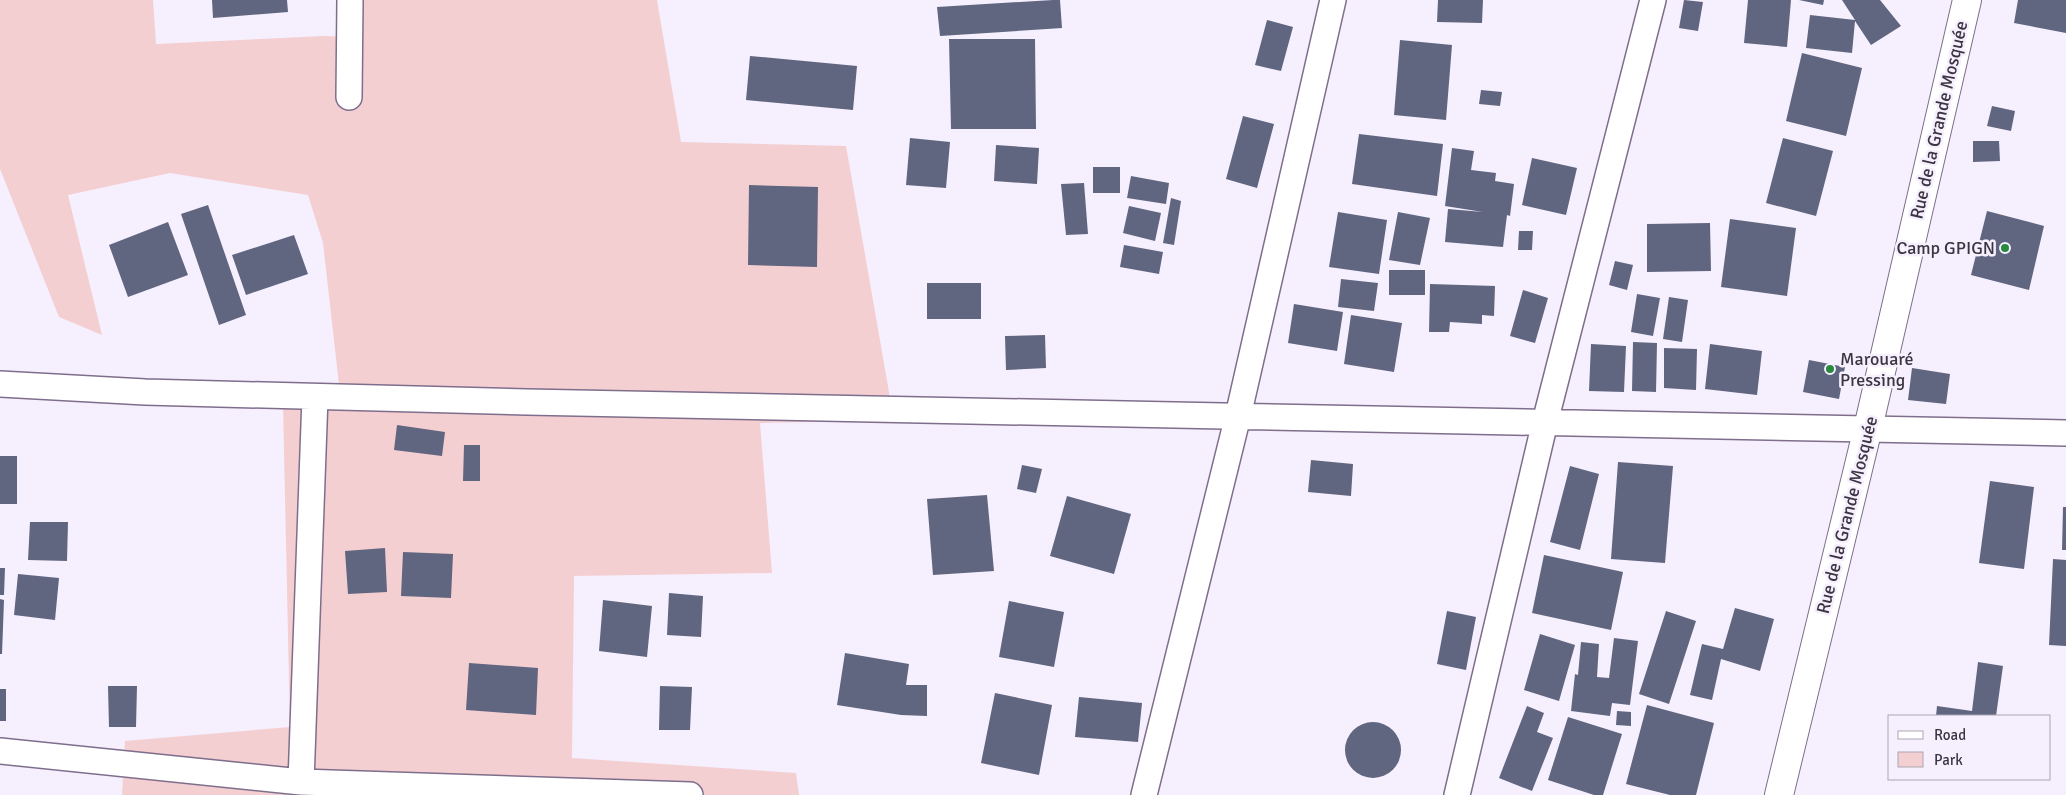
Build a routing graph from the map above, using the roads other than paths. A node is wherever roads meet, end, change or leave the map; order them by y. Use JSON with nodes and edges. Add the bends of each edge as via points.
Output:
{"nodes":[{"id":1,"x":350,"y":0,"type":"edge"},
{"id":2,"x":1333,"y":0,"type":"edge"},
{"id":3,"x":1653,"y":0,"type":"edge"},
{"id":4,"x":1967,"y":0,"type":"edge"},
{"id":5,"x":350,"y":98,"type":"dead end"},
{"id":6,"x":0,"y":384,"type":"edge"},
{"id":7,"x":315,"y":397,"type":"junction"},
{"id":8,"x":1238,"y":416,"type":"junction"},
{"id":9,"x":1545,"y":422,"type":"junction"},
{"id":10,"x":1868,"y":428,"type":"junction"},
{"id":11,"x":2066,"y":433,"type":"edge"},
{"id":12,"x":0,"y":751,"type":"edge"},
{"id":13,"x":301,"y":782,"type":"junction"},
{"id":14,"x":690,"y":795,"type":"edge"},
{"id":15,"x":1144,"y":795,"type":"edge"},
{"id":16,"x":1456,"y":795,"type":"edge"},
{"id":17,"x":1779,"y":795,"type":"edge"}],
"edges":[{"from":1,"to":5,"type":"street"},
{"from":2,"to":8,"type":"street"},
{"from":3,"to":9,"type":"street"},
{"from":4,"to":10,"type":"street","name":"Rue de la Grande Mosquée"},
{"from":6,"to":7,"type":"street"},
{"from":7,"to":8,"type":"street"},
{"from":7,"to":13,"type":"street"},
{"from":8,"to":9,"type":"street"},
{"from":8,"to":15,"type":"street"},
{"from":9,"to":10,"type":"street"},
{"from":9,"to":16,"type":"street"},
{"from":10,"to":11,"type":"street"},
{"from":10,"to":17,"type":"street","name":"Rue de la Grande Mosquée"},
{"from":12,"to":13,"type":"street"},
{"from":13,"to":14,"type":"street"}]}
